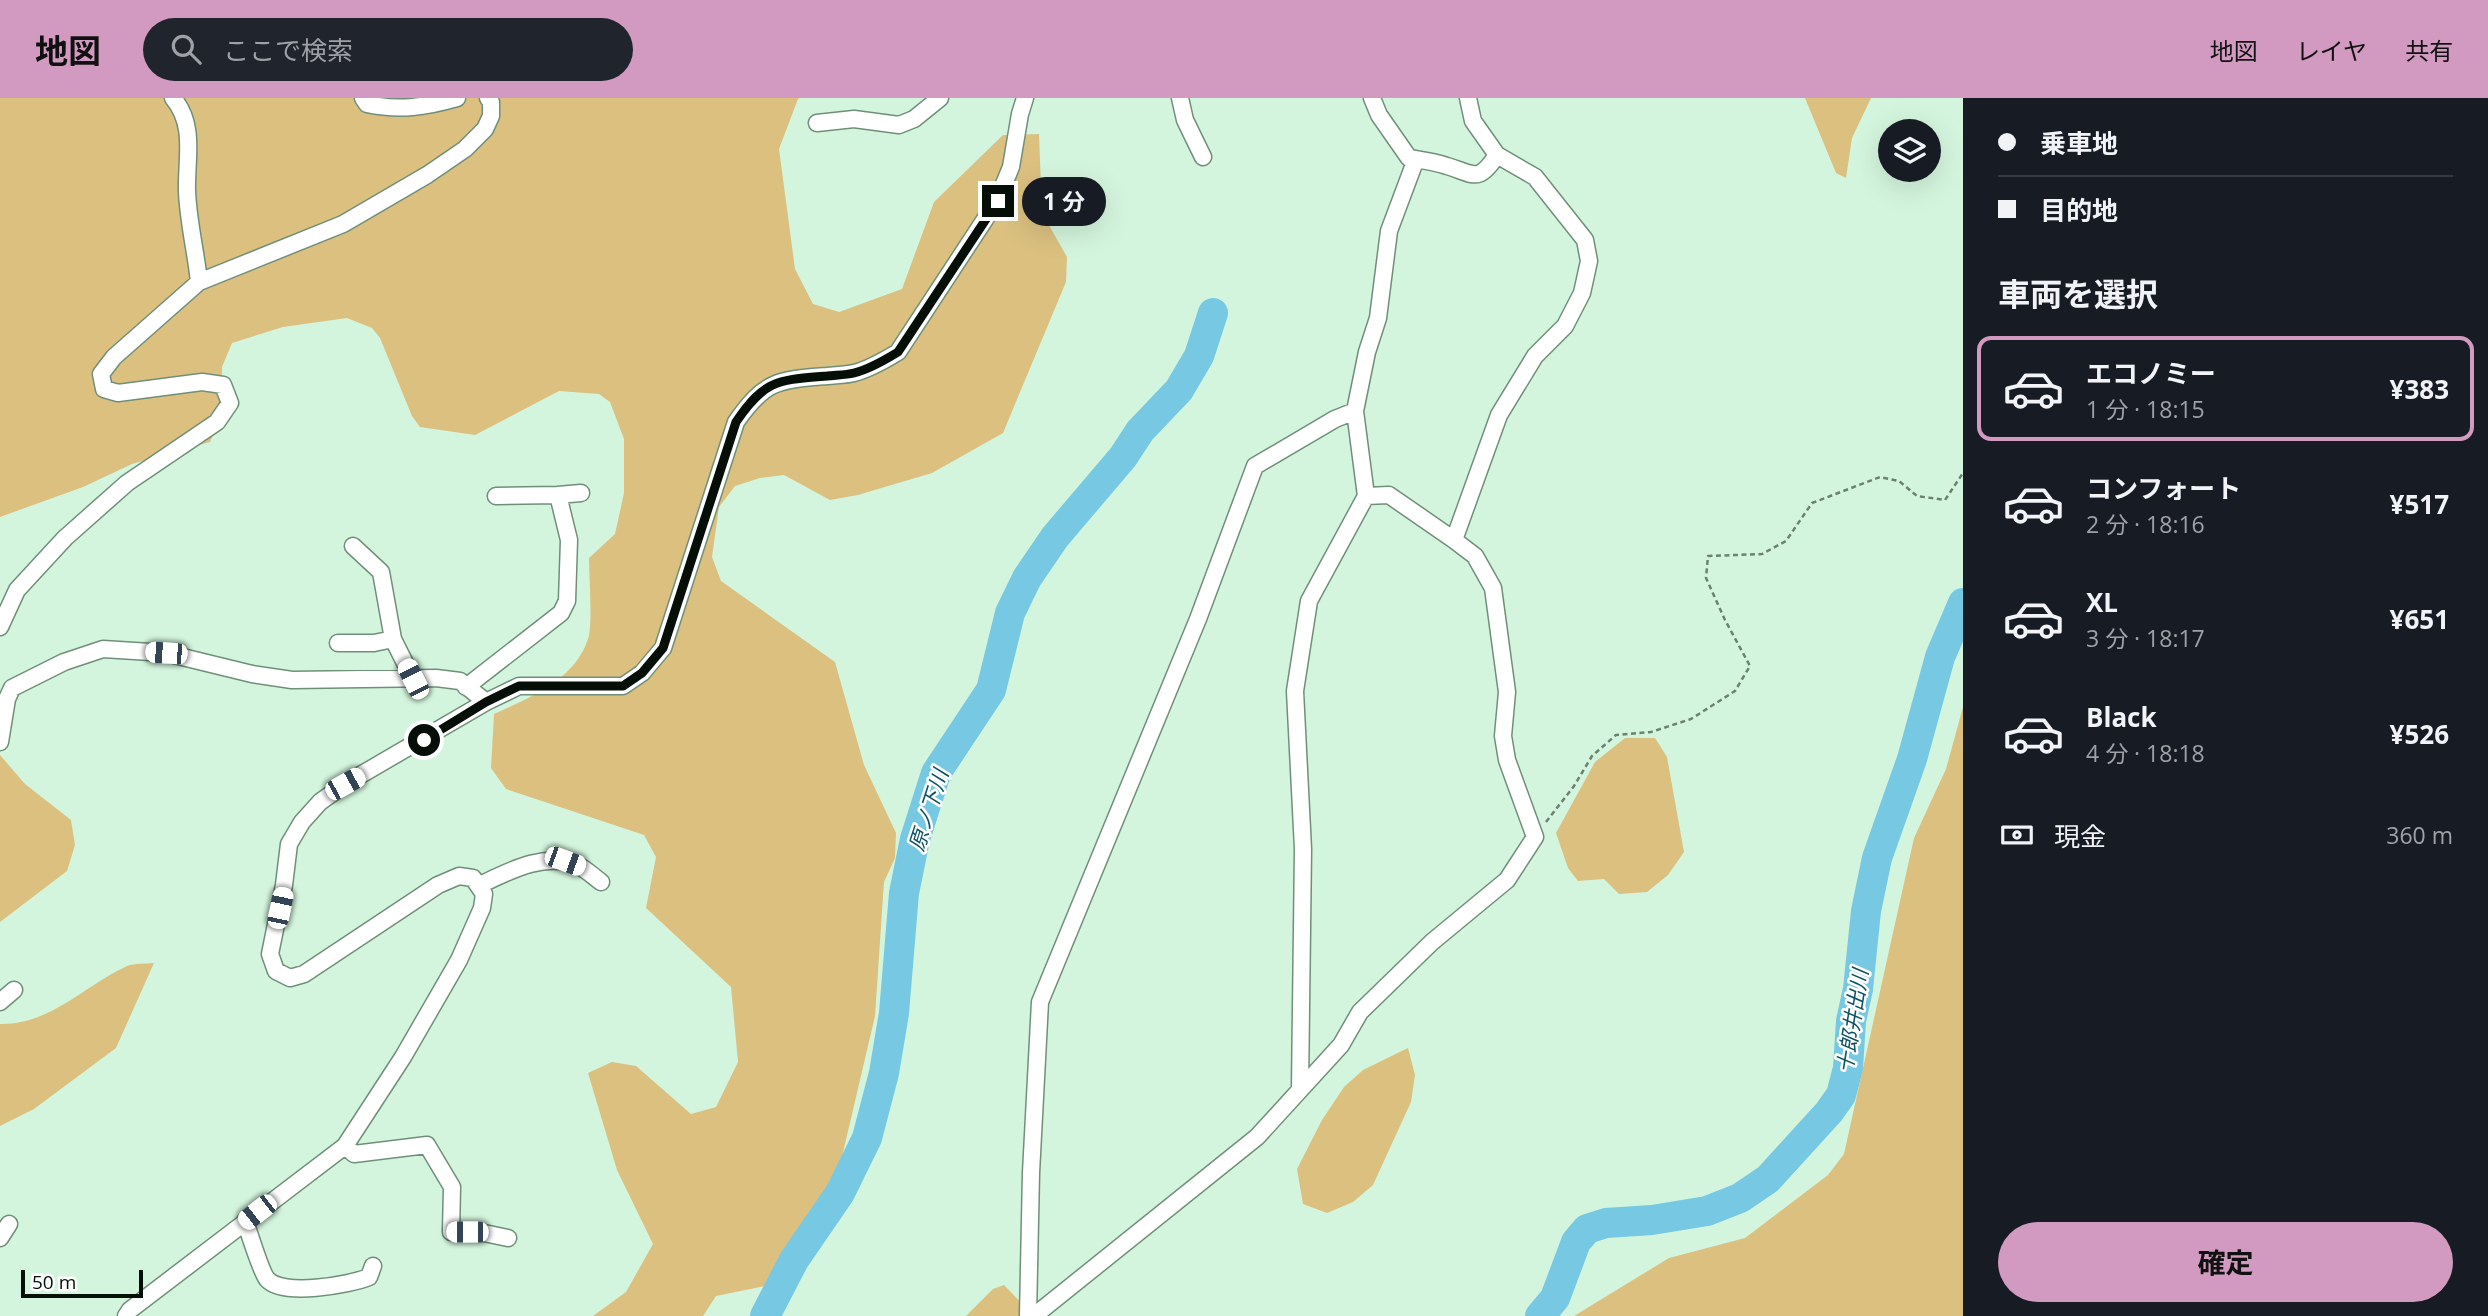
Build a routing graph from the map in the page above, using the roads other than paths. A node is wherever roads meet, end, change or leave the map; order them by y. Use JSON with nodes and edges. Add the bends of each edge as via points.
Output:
{"nodes":[{"id":1,"x":173,"y":98,"type":"edge"},
{"id":2,"x":363,"y":98,"type":"edge"},
{"id":3,"x":457,"y":98,"type":"edge"},
{"id":4,"x":488,"y":98,"type":"edge"},
{"id":5,"x":940,"y":98,"type":"edge"},
{"id":6,"x":1025,"y":98,"type":"edge"},
{"id":7,"x":1180,"y":98,"type":"edge"},
{"id":8,"x":1372,"y":98,"type":"edge"},
{"id":9,"x":1468,"y":98,"type":"edge"},
{"id":10,"x":817,"y":123,"type":"dead end"},
{"id":11,"x":1497,"y":155,"type":"junction"},
{"id":12,"x":1203,"y":157,"type":"dead end"},
{"id":13,"x":1416,"y":159,"type":"junction"},
{"id":14,"x":199,"y":282,"type":"junction"},
{"id":15,"x":1355,"y":411,"type":"junction"},
{"id":16,"x":581,"y":494,"type":"dead end"},
{"id":17,"x":496,"y":495,"type":"dead end"},
{"id":18,"x":558,"y":495,"type":"junction"},
{"id":19,"x":1366,"y":496,"type":"junction"},
{"id":20,"x":1454,"y":540,"type":"junction"},
{"id":21,"x":353,"y":545,"type":"dead end"},
{"id":22,"x":0,"y":627,"type":"edge"},
{"id":23,"x":393,"y":639,"type":"junction"},
{"id":24,"x":338,"y":643,"type":"dead end"},
{"id":25,"x":413,"y":679,"type":"junction"},
{"id":26,"x":6,"y":685,"type":"edge"},
{"id":27,"x":466,"y":687,"type":"junction"},
{"id":28,"x":486,"y":702,"type":"junction"},
{"id":29,"x":0,"y":742,"type":"edge"},
{"id":30,"x":601,"y":882,"type":"dead end"},
{"id":31,"x":480,"y":885,"type":"junction"},
{"id":32,"x":14,"y":990,"type":"dead end"},
{"id":33,"x":0,"y":1002,"type":"edge"},
{"id":34,"x":1300,"y":1088,"type":"junction"},
{"id":35,"x":345,"y":1146,"type":"junction"},
{"id":36,"x":245,"y":1221,"type":"junction"},
{"id":37,"x":9,"y":1224,"type":"dead end"},
{"id":38,"x":0,"y":1238,"type":"edge"},
{"id":39,"x":508,"y":1238,"type":"dead end"},
{"id":40,"x":373,"y":1266,"type":"dead end"},
{"id":41,"x":125,"y":1316,"type":"edge"},
{"id":42,"x":1028,"y":1316,"type":"edge"},
{"id":43,"x":1034,"y":1316,"type":"edge"}],
"edges":[{"from":1,"to":14,"type":"street","via":[[190,144],[187,191]]},
{"from":2,"to":3,"type":"street","via":[[382,108],[421,108]]},
{"from":4,"to":14,"type":"street","via":[[491,116],[485,129],[427,175],[344,224]]},
{"from":5,"to":10,"type":"street","via":[[914,120],[899,125],[854,119]]},
{"from":6,"to":28,"type":"street","via":[[1011,167],[998,201],[898,352],[854,373],[784,380],[750,402],[736,422],[663,648],[642,673],[623,686],[519,686]]},
{"from":7,"to":12,"type":"street"},
{"from":8,"to":13,"type":"street","via":[[1409,158]]},
{"from":9,"to":11,"type":"street","via":[[1473,121]]},
{"from":11,"to":13,"type":"street","via":[[1488,170],[1477,175]]},
{"from":11,"to":20,"type":"street","via":[[1535,177],[1585,240],[1589,261],[1582,293],[1565,326],[1535,356],[1499,415]]},
{"from":13,"to":15,"type":"street","via":[[1388,231],[1378,318]]},
{"from":14,"to":22,"type":"street","via":[[114,356],[101,374],[104,390],[118,393],[202,382],[223,385],[230,403],[217,422],[127,484],[65,537],[17,590]]},
{"from":15,"to":19,"type":"street"},
{"from":15,"to":42,"type":"street","via":[[1255,466],[1041,1002]]},
{"from":16,"to":18,"type":"street"},
{"from":17,"to":18,"type":"street"},
{"from":18,"to":27,"type":"street","via":[[569,540],[567,601],[561,613]]},
{"from":19,"to":20,"type":"street","via":[[1389,495]]},
{"from":19,"to":34,"type":"street","via":[[1309,601],[1295,691],[1303,849]]},
{"from":20,"to":34,"type":"street","via":[[1475,556],[1493,588],[1507,692],[1503,736],[1507,760],[1535,836],[1507,880],[1360,1012],[1341,1045]]},
{"from":21,"to":23,"type":"street","via":[[381,572]]},
{"from":23,"to":24,"type":"street"},
{"from":23,"to":25,"type":"street"},
{"from":25,"to":26,"type":"street","via":[[292,680],[166,653],[103,649]]},
{"from":25,"to":27,"type":"street","via":[[460,681]]},
{"from":26,"to":29,"type":"street"},
{"from":27,"to":28,"type":"street"},
{"from":28,"to":31,"type":"street","via":[[345,784],[302,822],[289,844],[271,954],[276,971],[290,978],[304,974],[438,885],[459,876],[473,878]]},
{"from":30,"to":31,"type":"street","via":[[565,861],[513,868]]},
{"from":31,"to":35,"type":"street","via":[[482,908],[459,960]]},
{"from":32,"to":33,"type":"street"},
{"from":34,"to":43,"type":"street","via":[[1257,1137]]},
{"from":35,"to":36,"type":"street"},
{"from":35,"to":39,"type":"street","via":[[354,1154],[427,1144],[452,1186],[451,1232]]},
{"from":36,"to":40,"type":"street","via":[[267,1279],[284,1289],[352,1283],[369,1277]]},
{"from":36,"to":41,"type":"street"},
{"from":37,"to":38,"type":"street"}]}
